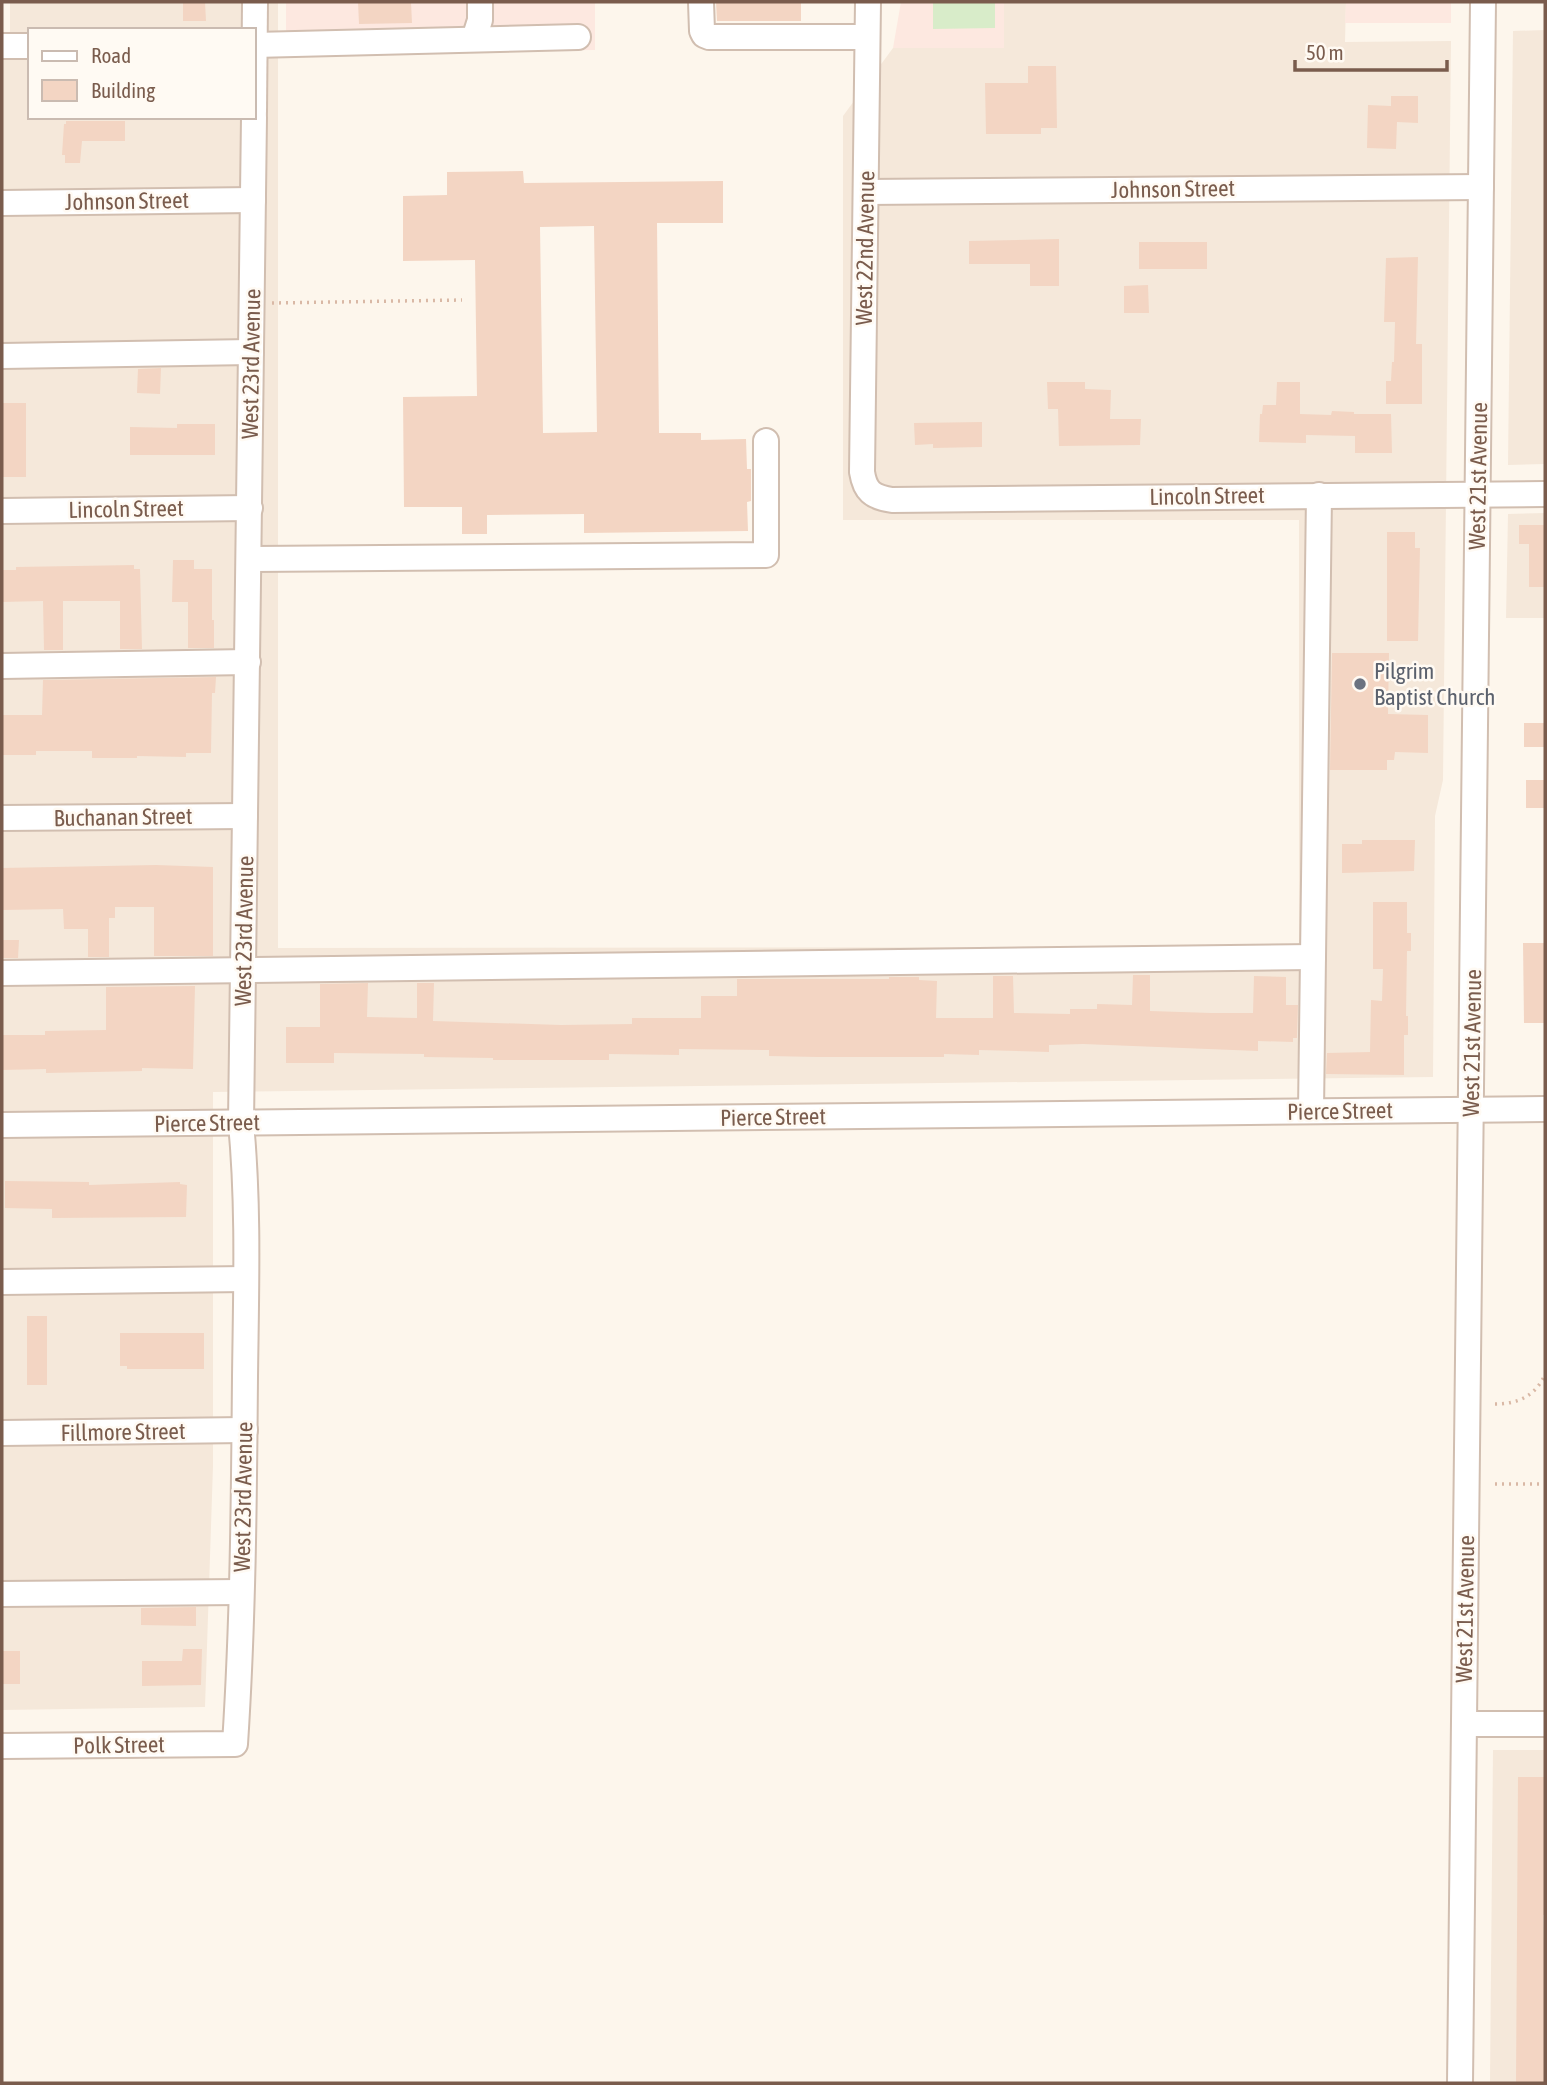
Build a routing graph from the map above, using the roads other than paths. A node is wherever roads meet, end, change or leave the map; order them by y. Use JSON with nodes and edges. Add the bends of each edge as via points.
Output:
{"nodes":[{"id":1,"x":255,"y":2,"type":"edge"},
{"id":2,"x":480,"y":2,"type":"edge"},
{"id":3,"x":701,"y":2,"type":"edge"},
{"id":4,"x":868,"y":2,"type":"edge"},
{"id":5,"x":1483,"y":2,"type":"edge"},
{"id":6,"x":254,"y":28,"type":"edge"},
{"id":7,"x":578,"y":37,"type":"dead end"},
{"id":8,"x":867,"y":37,"type":"junction"},
{"id":9,"x":474,"y":39,"type":"junction"},
{"id":10,"x":256,"y":45,"type":"edge"},
{"id":11,"x":2,"y":46,"type":"edge"},
{"id":12,"x":28,"y":46,"type":"edge"},
{"id":13,"x":254,"y":119,"type":"edge"},
{"id":14,"x":1481,"y":187,"type":"junction"},
{"id":15,"x":866,"y":192,"type":"junction"},
{"id":16,"x":253,"y":200,"type":"junction"},
{"id":17,"x":2,"y":203,"type":"edge"},
{"id":18,"x":251,"y":352,"type":"junction"},
{"id":19,"x":2,"y":356,"type":"edge"},
{"id":20,"x":766,"y":440,"type":"dead end"},
{"id":21,"x":870,"y":493,"type":"joint"},
{"id":22,"x":1545,"y":494,"type":"edge"},
{"id":23,"x":1319,"y":495,"type":"junction"},
{"id":24,"x":1478,"y":495,"type":"junction"},
{"id":25,"x":250,"y":508,"type":"junction"},
{"id":26,"x":2,"y":511,"type":"edge"},
{"id":27,"x":249,"y":559,"type":"junction"},
{"id":28,"x":248,"y":662,"type":"junction"},
{"id":29,"x":2,"y":666,"type":"edge"},
{"id":30,"x":245,"y":816,"type":"junction"},
{"id":31,"x":2,"y":818,"type":"edge"},
{"id":32,"x":1313,"y":957,"type":"junction"},
{"id":33,"x":243,"y":970,"type":"junction"},
{"id":34,"x":2,"y":973,"type":"edge"},
{"id":35,"x":1545,"y":1109,"type":"edge"},
{"id":36,"x":1471,"y":1110,"type":"junction"},
{"id":37,"x":1311,"y":1111,"type":"junction"},
{"id":38,"x":242,"y":1123,"type":"junction"},
{"id":39,"x":2,"y":1125,"type":"edge"},
{"id":40,"x":246,"y":1279,"type":"junction"},
{"id":41,"x":2,"y":1282,"type":"edge"},
{"id":42,"x":245,"y":1430,"type":"junction"},
{"id":43,"x":2,"y":1433,"type":"edge"},
{"id":44,"x":242,"y":1592,"type":"junction"},
{"id":45,"x":2,"y":1594,"type":"edge"},
{"id":46,"x":1464,"y":1724,"type":"junction"},
{"id":47,"x":1545,"y":1724,"type":"edge"},
{"id":48,"x":235,"y":1744,"type":"joint"},
{"id":49,"x":2,"y":1746,"type":"edge"},
{"id":50,"x":1460,"y":2083,"type":"edge"}],
"edges":[{"from":1,"to":6,"type":"street","name":"West 23rd Avenue"},
{"from":2,"to":9,"type":"street"},
{"from":3,"to":8,"type":"street","via":[[702,31],[709,37]]},
{"from":4,"to":8,"type":"street","name":"West 22nd Avenue"},
{"from":5,"to":14,"type":"street","name":"West 21st Avenue"},
{"from":7,"to":9,"type":"street"},
{"from":8,"to":15,"type":"street","name":"West 22nd Avenue"},
{"from":9,"to":10,"type":"street"},
{"from":11,"to":12,"type":"street"},
{"from":13,"to":16,"type":"street","name":"West 23rd Avenue"},
{"from":14,"to":15,"type":"street","name":"Johnson Street"},
{"from":14,"to":24,"type":"street","name":"West 21st Avenue"},
{"from":15,"to":21,"type":"street","name":"West 22nd Avenue","via":[[862,472]]},
{"from":16,"to":17,"type":"street","name":"Johnson Street"},
{"from":16,"to":18,"type":"street","name":"West 23rd Avenue"},
{"from":18,"to":19,"type":"street"},
{"from":18,"to":25,"type":"street","name":"West 23rd Avenue"},
{"from":20,"to":27,"type":"street","via":[[766,555]]},
{"from":21,"to":23,"type":"street","name":"Lincoln Street","via":[[892,500]]},
{"from":22,"to":24,"type":"street","name":"Lincoln Street"},
{"from":23,"to":24,"type":"street","name":"Lincoln Street"},
{"from":23,"to":32,"type":"street"},
{"from":24,"to":36,"type":"street","name":"West 21st Avenue"},
{"from":25,"to":26,"type":"street","name":"Lincoln Street"},
{"from":25,"to":27,"type":"street","name":"West 23rd Avenue"},
{"from":27,"to":28,"type":"street","name":"West 23rd Avenue"},
{"from":28,"to":29,"type":"street"},
{"from":28,"to":30,"type":"street","name":"West 23rd Avenue"},
{"from":30,"to":31,"type":"street","name":"Buchanan Street"},
{"from":30,"to":33,"type":"street","name":"West 23rd Avenue"},
{"from":32,"to":33,"type":"street"},
{"from":32,"to":37,"type":"street"},
{"from":33,"to":34,"type":"street"},
{"from":33,"to":38,"type":"street","name":"West 23rd Avenue"},
{"from":35,"to":36,"type":"street","name":"Pierce Street"},
{"from":36,"to":37,"type":"street","name":"Pierce Street"},
{"from":36,"to":46,"type":"street","name":"West 21st Avenue"},
{"from":37,"to":38,"type":"street","name":"Pierce Street"},
{"from":38,"to":39,"type":"street","name":"Pierce Street"},
{"from":38,"to":40,"type":"street","name":"West 23rd Avenue"},
{"from":40,"to":41,"type":"street"},
{"from":40,"to":42,"type":"street","name":"West 23rd Avenue"},
{"from":42,"to":43,"type":"street","name":"Fillmore Street"},
{"from":42,"to":44,"type":"street","name":"West 23rd Avenue"},
{"from":44,"to":45,"type":"street"},
{"from":44,"to":48,"type":"street","name":"West 23rd Avenue"},
{"from":46,"to":47,"type":"street"},
{"from":46,"to":50,"type":"street","name":"West 21st Avenue"},
{"from":48,"to":49,"type":"street","name":"Polk Street"}]}
